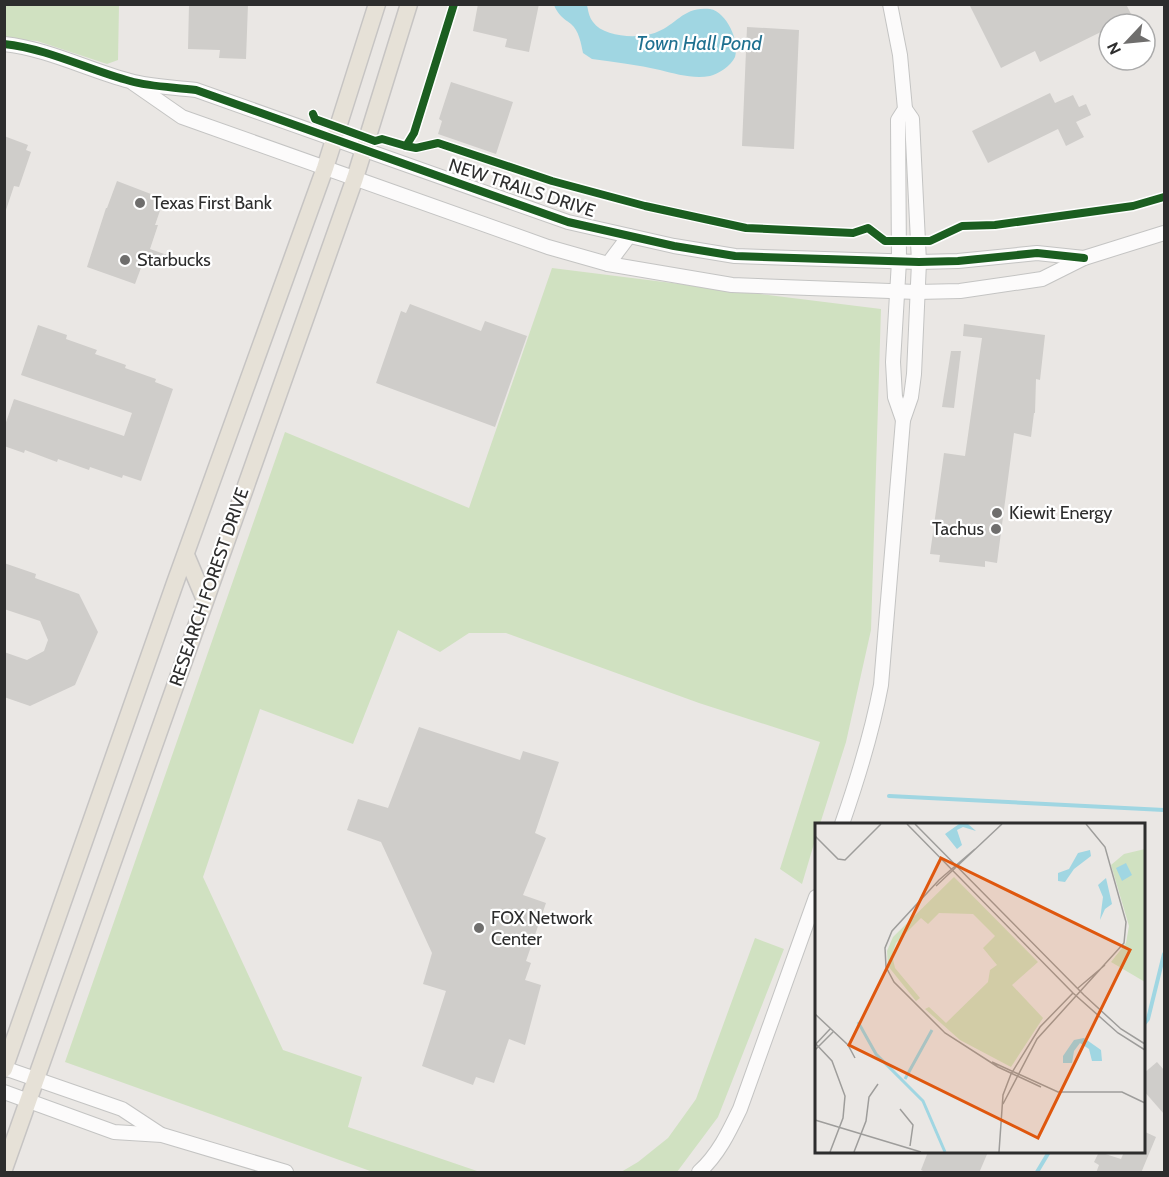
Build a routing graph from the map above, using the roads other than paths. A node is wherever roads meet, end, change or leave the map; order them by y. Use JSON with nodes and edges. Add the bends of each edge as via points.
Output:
{"nodes":[{"id":1,"x":377,"y":4,"type":"edge"},
{"id":2,"x":409,"y":4,"type":"edge"},
{"id":3,"x":890,"y":4,"type":"edge"},
{"id":4,"x":4,"y":44,"type":"edge"},
{"id":5,"x":131,"y":81,"type":"junction"},
{"id":6,"x":905,"y":109,"type":"junction"},
{"id":7,"x":334,"y":139,"type":"junction"},
{"id":8,"x":363,"y":150,"type":"junction"},
{"id":9,"x":325,"y":168,"type":"junction"},
{"id":10,"x":355,"y":178,"type":"junction"},
{"id":11,"x":607,"y":231,"type":"junction"},
{"id":12,"x":1164,"y":233,"type":"edge"},
{"id":13,"x":628,"y":236,"type":"junction"},
{"id":14,"x":1084,"y":258,"type":"junction"},
{"id":15,"x":899,"y":261,"type":"junction"},
{"id":16,"x":919,"y":262,"type":"junction"},
{"id":17,"x":608,"y":264,"type":"junction"},
{"id":18,"x":897,"y":291,"type":"junction"},
{"id":19,"x":917,"y":292,"type":"junction"},
{"id":20,"x":903,"y":420,"type":"junction"},
{"id":21,"x":186,"y":555,"type":"junction"},
{"id":22,"x":205,"y":600,"type":"junction"},
{"id":23,"x":843,"y":823,"type":"edge"},
{"id":24,"x":815,"y":900,"type":"edge"},
{"id":25,"x":5,"y":1068,"type":"edge"},
{"id":26,"x":29,"y":1077,"type":"junction"},
{"id":27,"x":15,"y":1096,"type":"edge"},
{"id":28,"x":162,"y":1135,"type":"junction"},
{"id":29,"x":4,"y":1169,"type":"edge"},
{"id":30,"x":286,"y":1173,"type":"edge"},
{"id":31,"x":699,"y":1173,"type":"edge"}],
"edges":[{"from":1,"to":7,"type":"main road","name":"RESEARCH FOREST DRIVE"},
{"from":2,"to":8,"type":"main road","name":"RESEARCH FOREST DRIVE"},
{"from":3,"to":6,"type":"street"},
{"from":4,"to":5,"type":"street","name":"NEW TRAILS DRIVE","via":[[65,58]]},
{"from":5,"to":7,"type":"street","name":"NEW TRAILS DRIVE","via":[[196,90]]},
{"from":5,"to":9,"type":"street","name":"NEW TRAILS DRIVE","via":[[182,117]]},
{"from":6,"to":15,"type":"street","via":[[898,120]]},
{"from":6,"to":16,"type":"street","via":[[912,119]]},
{"from":7,"to":8,"type":"street","name":"NEW TRAILS DRIVE"},
{"from":7,"to":9,"type":"main road","name":"RESEARCH FOREST DRIVE"},
{"from":8,"to":10,"type":"main road","name":"RESEARCH FOREST DRIVE"},
{"from":8,"to":11,"type":"street","name":"NEW TRAILS DRIVE","via":[[568,222]]},
{"from":9,"to":10,"type":"street","name":"NEW TRAILS DRIVE"},
{"from":9,"to":21,"type":"main road","name":"RESEARCH FOREST DRIVE"},
{"from":10,"to":17,"type":"street","name":"NEW TRAILS DRIVE","via":[[548,247]]},
{"from":10,"to":22,"type":"main road","name":"RESEARCH FOREST DRIVE"},
{"from":11,"to":13,"type":"street","name":"NEW TRAILS DRIVE"},
{"from":11,"to":17,"type":"street"},
{"from":12,"to":14,"type":"street","name":"NEW TRAILS DRIVE"},
{"from":13,"to":15,"type":"street","name":"NEW TRAILS DRIVE","via":[[735,256]]},
{"from":13,"to":17,"type":"street"},
{"from":14,"to":16,"type":"street","name":"NEW TRAILS DRIVE","via":[[1037,253]]},
{"from":14,"to":19,"type":"street","name":"NEW TRAILS DRIVE","via":[[1042,279],[960,291]]},
{"from":15,"to":16,"type":"street","name":"NEW TRAILS DRIVE"},
{"from":15,"to":18,"type":"street"},
{"from":16,"to":19,"type":"street"},
{"from":17,"to":18,"type":"street","name":"NEW TRAILS DRIVE","via":[[732,285]]},
{"from":18,"to":19,"type":"street","name":"NEW TRAILS DRIVE"},
{"from":18,"to":20,"type":"street","via":[[893,362],[895,397]]},
{"from":19,"to":20,"type":"street","via":[[914,374]]},
{"from":20,"to":23,"type":"street","via":[[882,685]]},
{"from":21,"to":22,"type":"main road"},
{"from":21,"to":25,"type":"main road","name":"RESEARCH FOREST DRIVE"},
{"from":22,"to":26,"type":"main road","name":"RESEARCH FOREST DRIVE"},
{"from":24,"to":31,"type":"street","via":[[740,1109],[727,1138]]},
{"from":25,"to":26,"type":"street"},
{"from":26,"to":27,"type":"main road","name":"RESEARCH FOREST DRIVE"},
{"from":26,"to":28,"type":"street","via":[[122,1108]]},
{"from":27,"to":28,"type":"street","via":[[114,1132]]},
{"from":27,"to":29,"type":"main road","name":"RESEARCH FOREST DRIVE"},
{"from":28,"to":30,"type":"street"}]}
